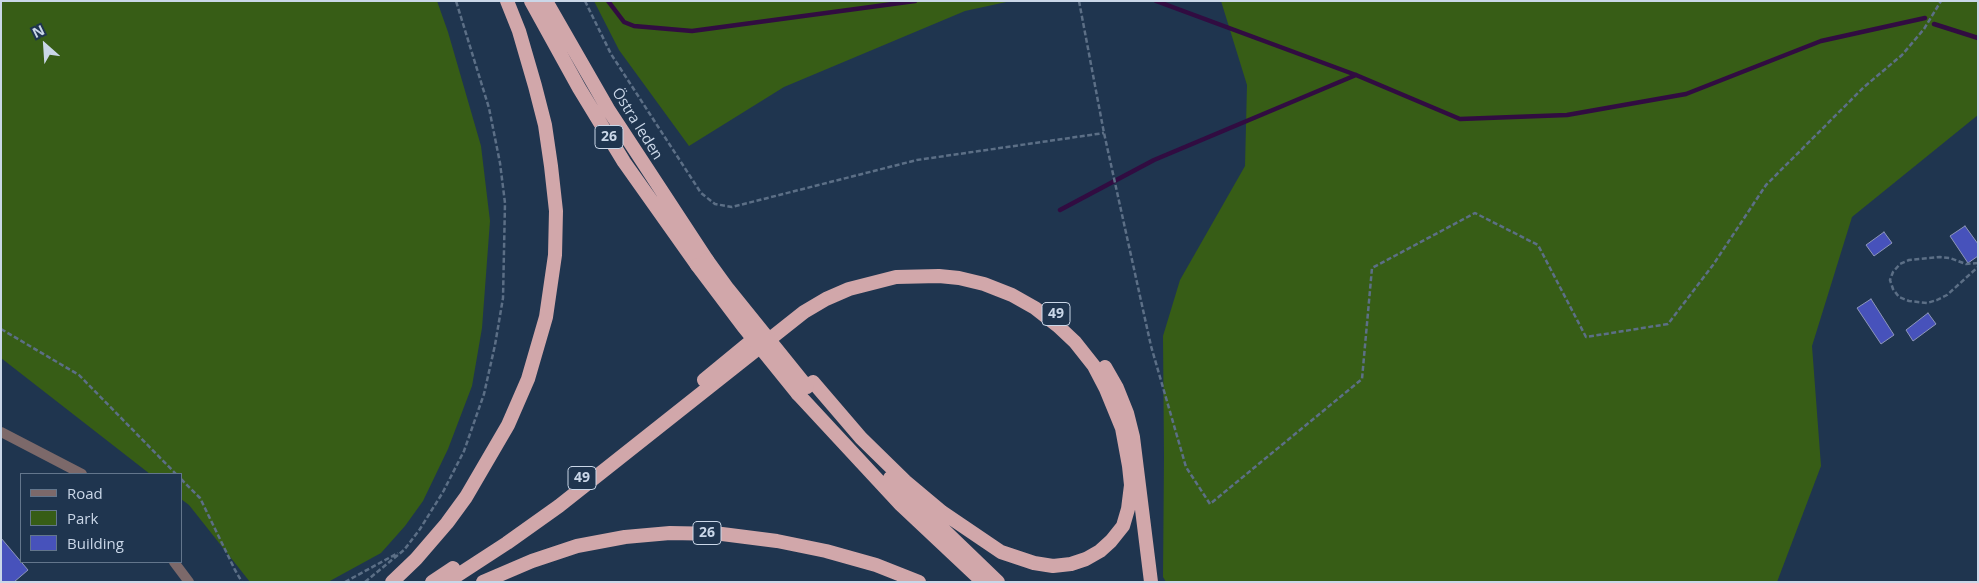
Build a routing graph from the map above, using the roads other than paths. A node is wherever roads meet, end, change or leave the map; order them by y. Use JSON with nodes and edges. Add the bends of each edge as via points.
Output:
{"nodes":[{"id":1,"x":507,"y":1,"type":"edge"},
{"id":2,"x":531,"y":1,"type":"edge"},
{"id":3,"x":546,"y":1,"type":"edge"},
{"id":4,"x":702,"y":263,"type":"junction"},
{"id":5,"x":806,"y":388,"type":"junction"},
{"id":6,"x":1,"y":432,"type":"edge"},
{"id":7,"x":80,"y":473,"type":"edge"},
{"id":8,"x":175,"y":563,"type":"edge"},
{"id":9,"x":188,"y":582,"type":"edge"},
{"id":10,"x":392,"y":582,"type":"edge"},
{"id":11,"x":432,"y":582,"type":"edge"},
{"id":12,"x":447,"y":582,"type":"edge"},
{"id":13,"x":483,"y":582,"type":"edge"},
{"id":14,"x":919,"y":582,"type":"edge"},
{"id":15,"x":983,"y":582,"type":"edge"},
{"id":16,"x":998,"y":582,"type":"edge"},
{"id":17,"x":1151,"y":582,"type":"edge"}],
"edges":[{"from":1,"to":10,"type":"highway","via":[[535,86],[552,166],[555,255],[546,317],[528,380],[508,425],[447,523]]},
{"from":2,"to":4,"type":"highway","number":"26","via":[[578,88],[619,153],[660,214]]},
{"from":3,"to":4,"type":"highway","name":"Östra leden","number":"26"},
{"from":4,"to":5,"type":"highway","number":"26","bridge":true,"via":[[720,297]]},
{"from":5,"to":12,"type":"highway","number":"49","via":[[942,512],[1001,552],[1034,563],[1071,564],[1100,551],[1123,526],[1131,485],[1122,428],[1094,366],[1075,342],[1035,308],[984,284],[939,276],[896,277],[849,289],[804,312],[559,506]]},
{"from":5,"to":15,"type":"highway","number":"26","via":[[901,505]]},
{"from":5,"to":16,"type":"highway","number":"26","via":[[877,466]]},
{"from":6,"to":7,"type":"street"},
{"from":8,"to":9,"type":"street"},
{"from":11,"to":17,"type":"highway","number":"49","via":[[510,532],[587,474],[792,310],[819,293],[850,280],[882,270],[916,266],[956,269],[1015,287],[1067,322],[1104,365],[1117,388],[1133,437]]},
{"from":13,"to":14,"type":"highway","number":"26","via":[[577,546],[670,533],[722,534],[787,543],[876,565]]}]}
